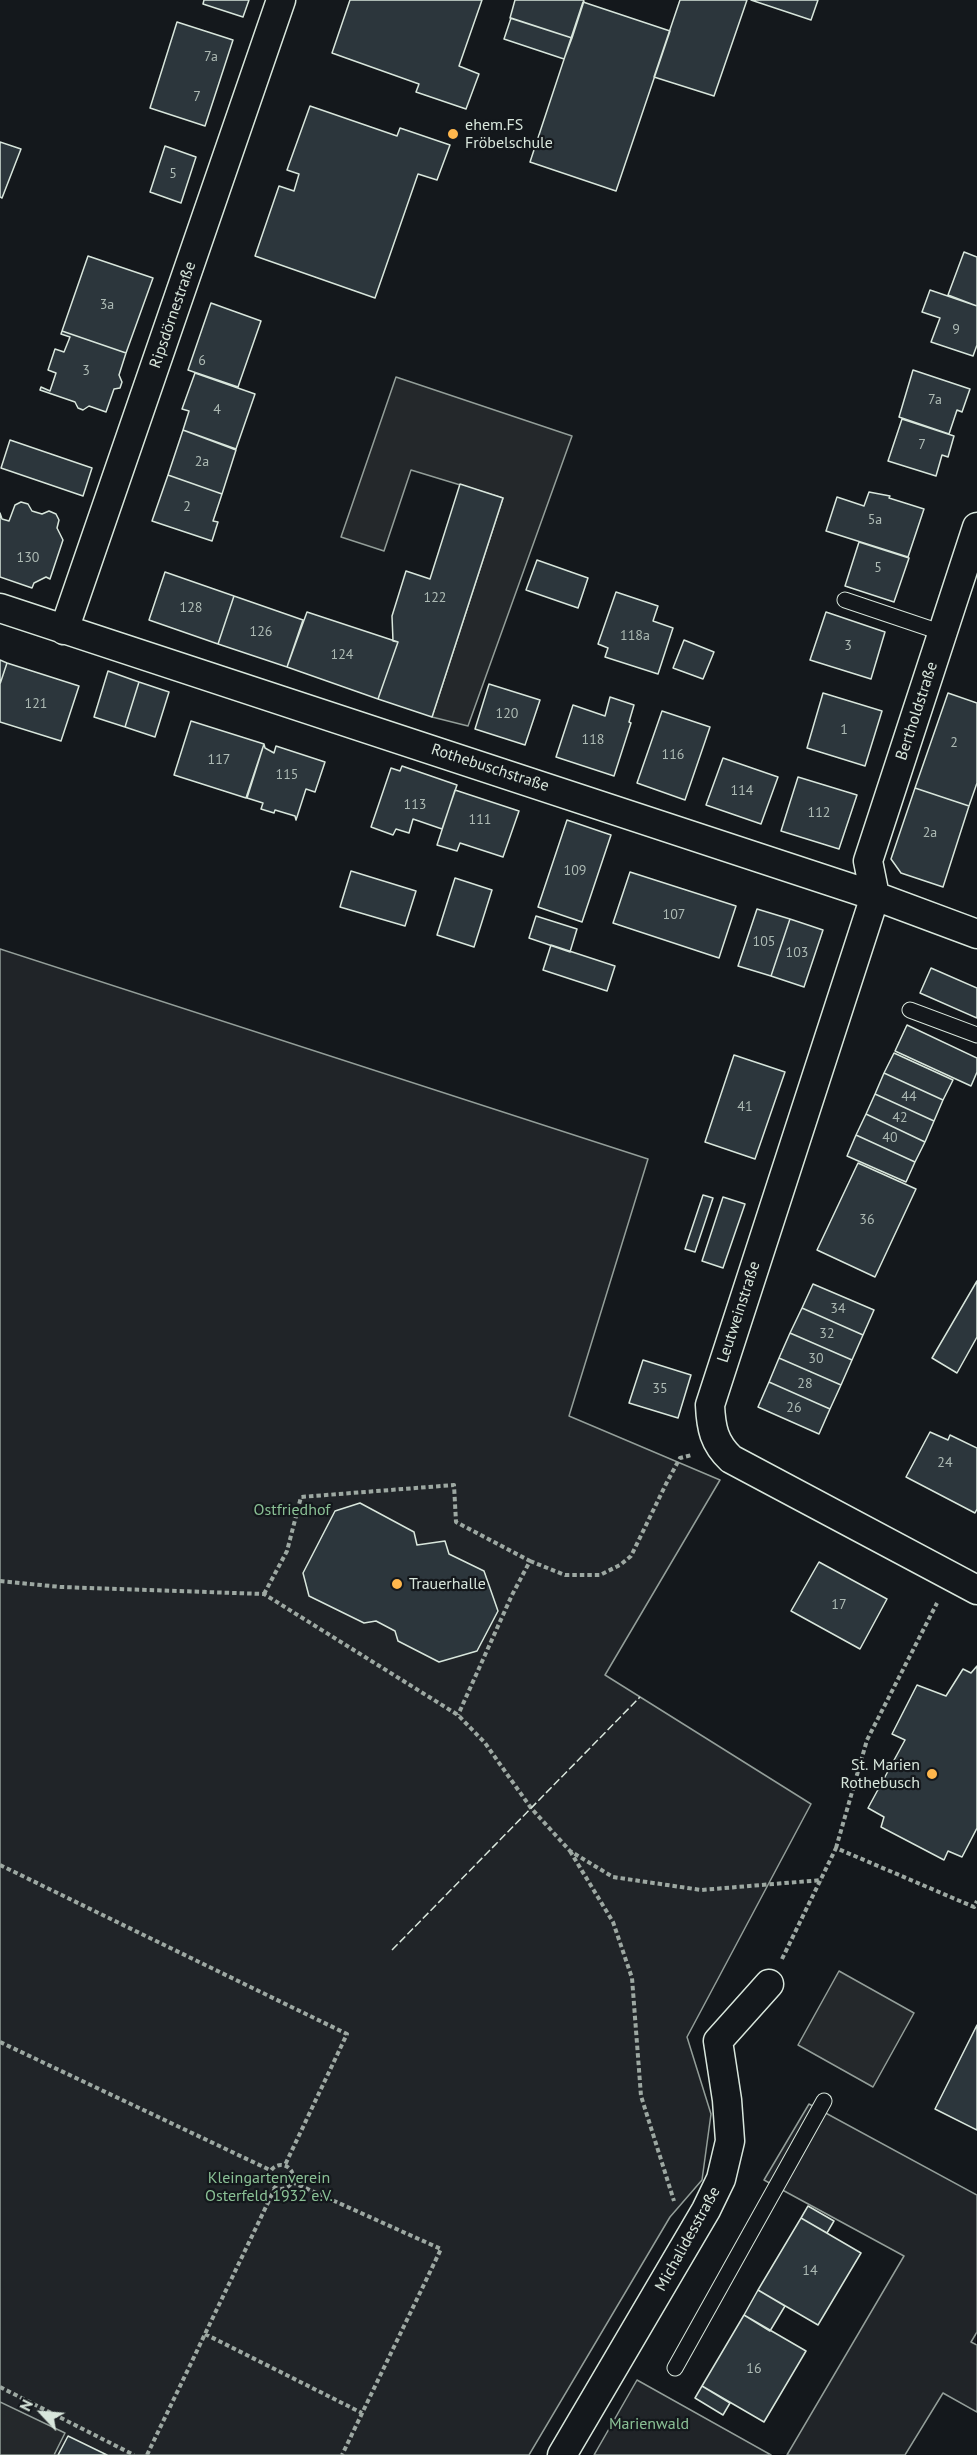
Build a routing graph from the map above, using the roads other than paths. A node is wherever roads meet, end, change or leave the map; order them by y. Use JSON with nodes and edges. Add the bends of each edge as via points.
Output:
{"nodes":[{"id":1,"x":282,"y":0,"type":"edge"},
{"id":2,"x":977,"y":528,"type":"edge"},
{"id":3,"x":845,"y":600,"type":"dead end"},
{"id":4,"x":0,"y":608,"type":"edge"},
{"id":5,"x":64,"y":630,"type":"junction"},
{"id":6,"x":943,"y":633,"type":"junction"},
{"id":7,"x":875,"y":896,"type":"junction"},
{"id":8,"x":977,"y":934,"type":"edge"},
{"id":9,"x":910,"y":1010,"type":"dead end"},
{"id":10,"x":977,"y":1035,"type":"edge"},
{"id":11,"x":977,"y":1590,"type":"edge"},
{"id":12,"x":769,"y":1984,"type":"road end"},
{"id":13,"x":824,"y":2101,"type":"dead end"},
{"id":14,"x":675,"y":2368,"type":"dead end"},
{"id":15,"x":562,"y":2455,"type":"edge"}],
"edges":[{"from":1,"to":5,"type":"street","name":"Ripsdörnestraße"},
{"from":2,"to":6,"type":"street","name":"Bertholdstraße"},
{"from":3,"to":6,"type":"lane"},
{"from":4,"to":5,"type":"street","name":"Rothebuschstraße"},
{"from":5,"to":7,"type":"street","name":"Rothebuschstraße"},
{"from":6,"to":7,"type":"street","name":"Bertholdstraße","via":[[868,861]]},
{"from":7,"to":8,"type":"street","name":"Rothebuschstraße"},
{"from":7,"to":11,"type":"street","name":"Leutweinstraße","via":[[713,1389],[710,1418],[718,1447],[731,1459]]},
{"from":9,"to":10,"type":"lane"},
{"from":12,"to":15,"type":"street","name":"Michalidesstraße","via":[[718,2041],[730,2141],[721,2179]]},
{"from":13,"to":14,"type":"lane"}]}
